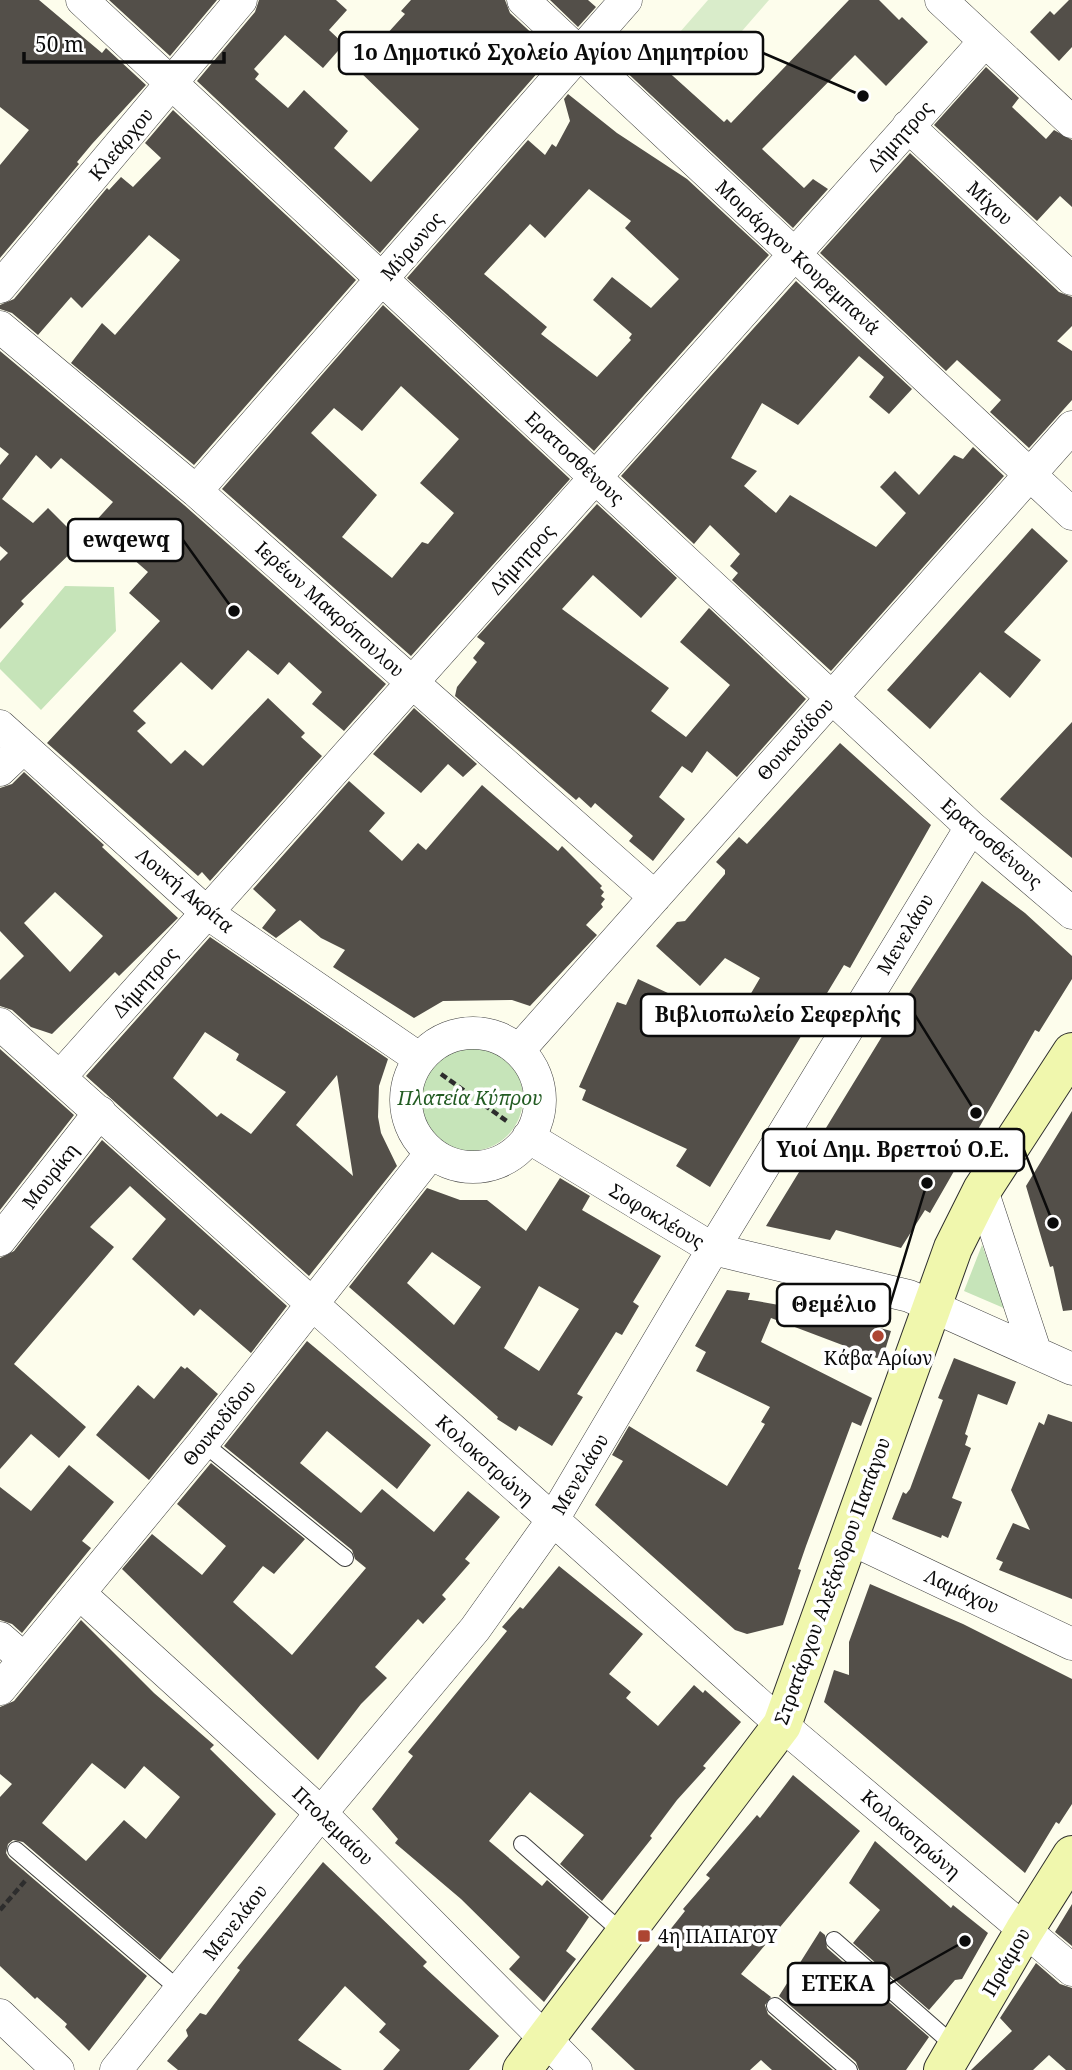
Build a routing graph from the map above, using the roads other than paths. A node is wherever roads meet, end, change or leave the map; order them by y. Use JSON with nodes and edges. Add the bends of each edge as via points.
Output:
{"nodes":[{"id":1,"x":82,"y":0,"type":"edge"},
{"id":2,"x":241,"y":0,"type":"edge"},
{"id":3,"x":523,"y":0,"type":"edge"},
{"id":4,"x":626,"y":0,"type":"edge"},
{"id":5,"x":942,"y":0,"type":"edge"},
{"id":6,"x":985,"y":41,"type":"junction"},
{"id":7,"x":580,"y":52,"type":"junction"},
{"id":8,"x":172,"y":84,"type":"junction"},
{"id":9,"x":1072,"y":122,"type":"edge"},
{"id":10,"x":908,"y":126,"type":"junction"},
{"id":11,"x":794,"y":254,"type":"junction"},
{"id":12,"x":383,"y":279,"type":"junction"},
{"id":13,"x":1072,"y":279,"type":"edge"},
{"id":14,"x":0,"y":287,"type":"edge"},
{"id":15,"x":0,"y":327,"type":"edge"},
{"id":16,"x":1072,"y":427,"type":"edge"},
{"id":17,"x":1030,"y":475,"type":"junction"},
{"id":18,"x":595,"y":477,"type":"junction"},
{"id":19,"x":197,"y":491,"type":"junction"},
{"id":20,"x":1072,"y":514,"type":"edge"},
{"id":21,"x":412,"y":682,"type":"junction"},
{"id":22,"x":832,"y":697,"type":"junction"},
{"id":23,"x":0,"y":726,"type":"edge"},
{"id":24,"x":23,"y":748,"type":"junction"},
{"id":25,"x":0,"y":769,"type":"edge"},
{"id":26,"x":971,"y":827,"type":"junction"},
{"id":27,"x":655,"y":897,"type":"junction"},
{"id":28,"x":207,"y":913,"type":"junction"},
{"id":29,"x":1072,"y":913,"type":"edge"},
{"id":30,"x":0,"y":1024,"type":"edge"},
{"id":31,"x":519,"y":1050,"type":"junction"},
{"id":32,"x":1072,"y":1052,"type":"edge"},
{"id":33,"x":420,"y":1059,"type":"junction"},
{"id":34,"x":60,"y":1077,"type":"junction"},
{"id":35,"x":100,"y":1112,"type":"junction"},
{"id":36,"x":528,"y":1137,"type":"junction"},
{"id":37,"x":431,"y":1153,"type":"junction"},
{"id":38,"x":982,"y":1190,"type":"junction"},
{"id":39,"x":0,"y":1240,"type":"edge"},
{"id":40,"x":713,"y":1249,"type":"junction"},
{"id":41,"x":313,"y":1304,"type":"junction"},
{"id":42,"x":933,"y":1304,"type":"junction"},
{"id":43,"x":1035,"y":1351,"type":"junction"},
{"id":44,"x":1072,"y":1368,"type":"edge"},
{"id":45,"x":204,"y":1443,"type":"junction"},
{"id":46,"x":552,"y":1521,"type":"junction"},
{"id":47,"x":851,"y":1539,"type":"junction"},
{"id":48,"x":345,"y":1558,"type":"dead end"},
{"id":49,"x":79,"y":1593,"type":"junction"},
{"id":50,"x":0,"y":1638,"type":"edge"},
{"id":51,"x":1072,"y":1644,"type":"edge"},
{"id":52,"x":24,"y":1659,"type":"junction"},
{"id":53,"x":0,"y":1689,"type":"edge"},
{"id":54,"x":782,"y":1725,"type":"junction"},
{"id":55,"x":321,"y":1812,"type":"junction"},
{"id":56,"x":522,"y":1844,"type":"dead end"},
{"id":57,"x":16,"y":1850,"type":"dead end"},
{"id":58,"x":1072,"y":1855,"type":"edge"},
{"id":59,"x":1024,"y":1931,"type":"junction"},
{"id":60,"x":624,"y":1934,"type":"junction"},
{"id":61,"x":834,"y":1940,"type":"dead end"},
{"id":62,"x":1072,"y":1970,"type":"edge"},
{"id":63,"x":181,"y":1991,"type":"junction"},
{"id":64,"x":775,"y":2007,"type":"dead end"},
{"id":65,"x":0,"y":2015,"type":"edge"},
{"id":66,"x":545,"y":2040,"type":"junction"},
{"id":67,"x":950,"y":2059,"type":"edge"},
{"id":68,"x":58,"y":2070,"type":"edge"},
{"id":69,"x":116,"y":2070,"type":"edge"},
{"id":70,"x":522,"y":2070,"type":"edge"},
{"id":71,"x":576,"y":2070,"type":"edge"},
{"id":72,"x":849,"y":2070,"type":"edge"}],
"edges":[{"from":1,"to":8,"type":"street","name":"Ερατοσθένους"},
{"from":2,"to":8,"type":"street","name":"Κλεάρχου"},
{"from":3,"to":7,"type":"street","name":"Μοιράρχου Κουρεμπανά"},
{"from":4,"to":7,"type":"street","name":"Μύρωνος"},
{"from":5,"to":6,"type":"street"},
{"from":6,"to":9,"type":"street"},
{"from":6,"to":10,"type":"street","name":"Δήμητρος"},
{"from":7,"to":11,"type":"street","name":"Μοιράρχου Κουρεμπανά"},
{"from":7,"to":12,"type":"street","name":"Μύρωνος"},
{"from":8,"to":12,"type":"street","name":"Ερατοσθένους"},
{"from":8,"to":14,"type":"street","name":"Κλεάρχου"},
{"from":10,"to":11,"type":"street","name":"Δήμητρος"},
{"from":10,"to":13,"type":"street","name":"Μίχου"},
{"from":11,"to":17,"type":"street","name":"Μοιράρχου Κουρεμπανά"},
{"from":11,"to":18,"type":"street","name":"Δήμητρος"},
{"from":12,"to":18,"type":"street","name":"Ερατοσθένους"},
{"from":12,"to":19,"type":"street","name":"Μύρωνος"},
{"from":15,"to":19,"type":"street","name":"Ιερέων Μακρόπουλου"},
{"from":16,"to":17,"type":"street","name":"Θουκυδίδου"},
{"from":17,"to":20,"type":"street","name":"Μοιράρχου Κουρεμπανά"},
{"from":17,"to":22,"type":"street","name":"Θουκυδίδου"},
{"from":18,"to":21,"type":"street","name":"Δήμητρος"},
{"from":18,"to":22,"type":"street","name":"Ερατοσθένους"},
{"from":19,"to":21,"type":"street","name":"Ιερέων Μακρόπουλου"},
{"from":21,"to":27,"type":"street","name":"Ιερέων Μακρόπουλου"},
{"from":21,"to":28,"type":"street","name":"Δήμητρος"},
{"from":22,"to":26,"type":"street","name":"Ερατοσθένους"},
{"from":22,"to":27,"type":"street","name":"Θουκυδίδου"},
{"from":23,"to":24,"type":"street","name":"Λουκή Ακρίτα"},
{"from":24,"to":25,"type":"street"},
{"from":24,"to":28,"type":"street","name":"Λουκή Ακρίτα"},
{"from":26,"to":29,"type":"street","name":"Ερατοσθένους"},
{"from":26,"to":40,"type":"street","name":"Μενελάου"},
{"from":27,"to":31,"type":"street","name":"Θουκυδίδου"},
{"from":28,"to":33,"type":"street","name":"Λουκή Ακρίτα"},
{"from":28,"to":34,"type":"street","name":"Δήμητρος"},
{"from":30,"to":34,"type":"street","name":"Κολοκοτρώνη"},
{"from":31,"to":33,"type":"street","via":[[491,1035],[469,1033],[442,1040]]},
{"from":31,"to":36,"type":"street","via":[[535,1074],[539,1090],[538,1115]]},
{"from":32,"to":38,"type":"street","name":"Στρατάρχου Αλεξάνδρου Παπάγου"},
{"from":33,"to":37,"type":"street","via":[[407,1085],[406,1108],[412,1129]]},
{"from":34,"to":35,"type":"street","name":"Κολοκοτρώνη"},
{"from":35,"to":39,"type":"street","name":"Μουρίκη"},
{"from":35,"to":41,"type":"street","name":"Κολοκοτρώνη"},
{"from":36,"to":37,"type":"street","via":[[509,1156],[483,1166],[456,1164]]},
{"from":36,"to":40,"type":"street","name":"Σοφοκλέους"},
{"from":37,"to":41,"type":"street","name":"Θουκυδίδου"},
{"from":38,"to":42,"type":"street","name":"Στρατάρχου Αλεξάνδρου Παπάγου","via":[[953,1248]]},
{"from":38,"to":43,"type":"street"},
{"from":40,"to":42,"type":"street","name":"Σοφοκλέους"},
{"from":40,"to":46,"type":"street","name":"Μενελάου"},
{"from":41,"to":45,"type":"street","name":"Θουκυδίδου"},
{"from":41,"to":46,"type":"street","name":"Κολοκοτρώνη"},
{"from":42,"to":43,"type":"street","name":"Σοφοκλέους"},
{"from":42,"to":47,"type":"street","name":"Στρατάρχου Αλεξάνδρου Παπάγου"},
{"from":43,"to":44,"type":"street","name":"Σοφοκλέους"},
{"from":45,"to":48,"type":"lane"},
{"from":45,"to":49,"type":"street","name":"Θουκυδίδου"},
{"from":46,"to":54,"type":"street","name":"Κολοκοτρώνη"},
{"from":46,"to":55,"type":"street","name":"Μενελάου","via":[[475,1629]]},
{"from":47,"to":51,"type":"street","name":"Λαμάχου"},
{"from":47,"to":54,"type":"street","name":"Στρατάρχου Αλεξάνδρου Παπάγου"},
{"from":49,"to":52,"type":"street","name":"Θουκυδίδου"},
{"from":49,"to":55,"type":"street","name":"Πτολεμαίου"},
{"from":50,"to":52,"type":"street"},
{"from":52,"to":53,"type":"street","name":"Θουκυδίδου"},
{"from":54,"to":59,"type":"street","name":"Κολοκοτρώνη"},
{"from":54,"to":60,"type":"street","name":"Στρατάρχου Αλεξάνδρου Παπάγου"},
{"from":55,"to":63,"type":"street","name":"Μενελάου"},
{"from":55,"to":66,"type":"street","name":"Πτολεμαίου"},
{"from":56,"to":60,"type":"lane"},
{"from":57,"to":63,"type":"lane"},
{"from":58,"to":59,"type":"street","name":"Πριάμου"},
{"from":59,"to":62,"type":"street","name":"Κολοκοτρώνη"},
{"from":59,"to":67,"type":"street","name":"Πριάμου"},
{"from":60,"to":66,"type":"street","name":"Στρατάρχου Αλεξάνδρου Παπάγου"},
{"from":61,"to":67,"type":"lane"},
{"from":63,"to":69,"type":"street","name":"Μενελάου"},
{"from":64,"to":72,"type":"lane"},
{"from":65,"to":68,"type":"street"},
{"from":66,"to":70,"type":"street","name":"Στρατάρχου Αλεξάνδρου Παπάγου"},
{"from":66,"to":71,"type":"street","name":"Πτολεμαίου"}]}
